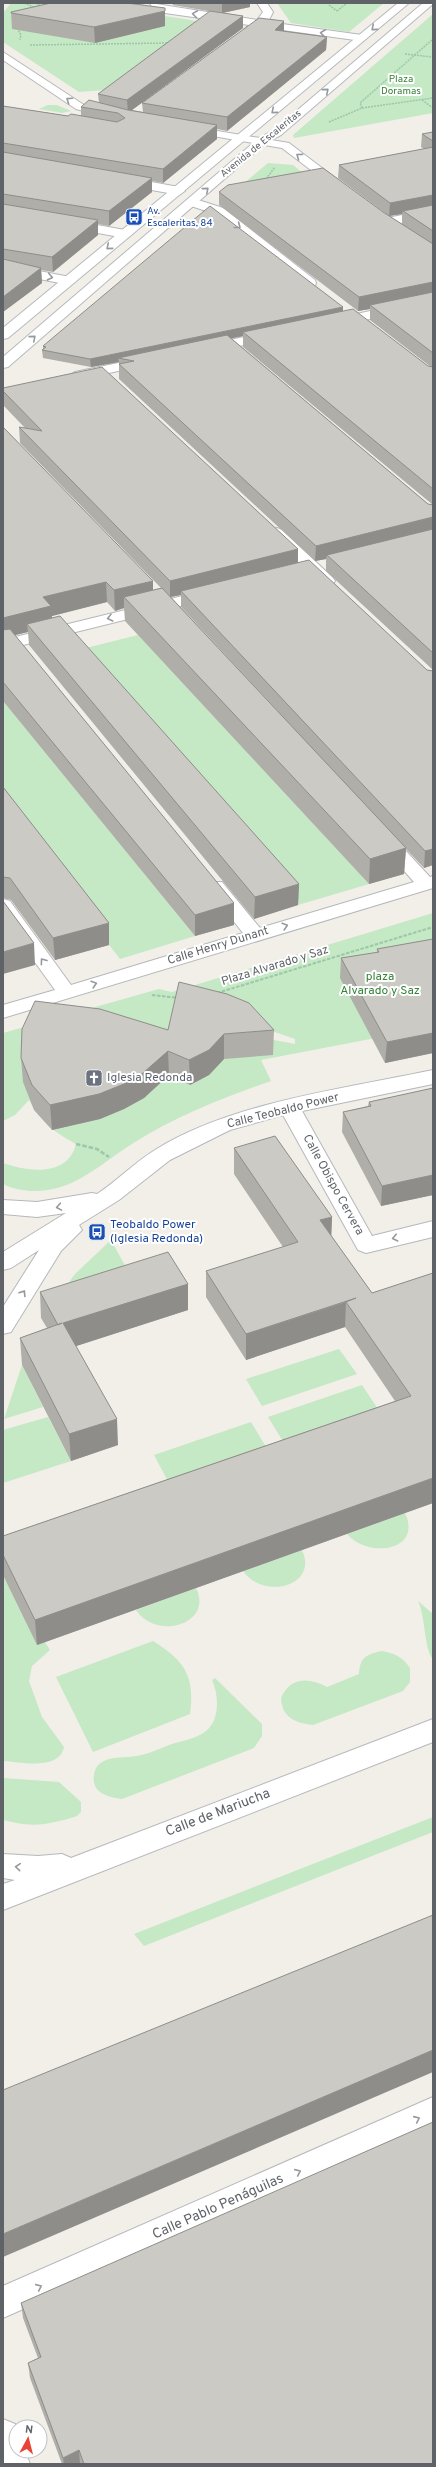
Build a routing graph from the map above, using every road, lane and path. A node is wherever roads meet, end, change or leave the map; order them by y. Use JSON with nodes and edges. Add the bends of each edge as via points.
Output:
{"nodes":[{"id":1,"x":24,"y":3,"type":"edge"},
{"id":2,"x":35,"y":3,"type":"edge"},
{"id":3,"x":155,"y":3,"type":"edge"},
{"id":4,"x":262,"y":3,"type":"edge"},
{"id":5,"x":404,"y":3,"type":"edge"},
{"id":6,"x":429,"y":3,"type":"edge"},
{"id":7,"x":329,"y":5,"type":"dead end"},
{"id":8,"x":46,"y":9,"type":"edge"},
{"id":9,"x":32,"y":10,"type":"edge"},
{"id":10,"x":337,"y":11,"type":"dead end"},
{"id":11,"x":13,"y":23,"type":"edge"},
{"id":12,"x":259,"y":23,"type":"junction"},
{"id":13,"x":243,"y":35,"type":"edge"},
{"id":14,"x":362,"y":38,"type":"junction"},
{"id":15,"x":433,"y":39,"type":"edge"},
{"id":16,"x":174,"y":43,"type":"edge"},
{"id":17,"x":20,"y":44,"type":"dead end"},
{"id":18,"x":27,"y":45,"type":"dead end"},
{"id":19,"x":401,"y":54,"type":"dead end"},
{"id":20,"x":3,"y":55,"type":"edge"},
{"id":21,"x":413,"y":55,"type":"junction"},
{"id":22,"x":433,"y":57,"type":"edge"},
{"id":23,"x":433,"y":98,"type":"edge"},
{"id":24,"x":422,"y":100,"type":"junction"},
{"id":25,"x":362,"y":108,"type":"junction"},
{"id":26,"x":433,"y":108,"type":"edge"},
{"id":27,"x":122,"y":118,"type":"edge"},
{"id":28,"x":324,"y":124,"type":"dead end"},
{"id":29,"x":174,"y":126,"type":"edge"},
{"id":30,"x":243,"y":138,"type":"junction"},
{"id":31,"x":263,"y":140,"type":"junction"},
{"id":32,"x":212,"y":146,"type":"edge"},
{"id":33,"x":228,"y":149,"type":"junction"},
{"id":34,"x":278,"y":164,"type":"dead end"},
{"id":35,"x":113,"y":180,"type":"edge"},
{"id":36,"x":265,"y":180,"type":"edge"},
{"id":37,"x":179,"y":191,"type":"junction"},
{"id":38,"x":350,"y":194,"type":"edge"},
{"id":39,"x":192,"y":202,"type":"junction"},
{"id":40,"x":375,"y":213,"type":"edge"},
{"id":41,"x":433,"y":213,"type":"edge"},
{"id":42,"x":56,"y":222,"type":"edge"},
{"id":43,"x":388,"y":222,"type":"junction"},
{"id":44,"x":400,"y":231,"type":"edge"},
{"id":45,"x":125,"y":234,"type":"junction"},
{"id":46,"x":3,"y":268,"type":"edge"},
{"id":47,"x":70,"y":281,"type":"junction"},
{"id":48,"x":321,"y":291,"type":"edge"},
{"id":49,"x":433,"y":301,"type":"edge"},
{"id":50,"x":339,"y":306,"type":"edge"},
{"id":51,"x":355,"y":318,"type":"junction"},
{"id":52,"x":320,"y":326,"type":"edge"},
{"id":53,"x":6,"y":330,"type":"edge"},
{"id":54,"x":372,"y":330,"type":"edge"},
{"id":55,"x":282,"y":333,"type":"edge"},
{"id":56,"x":230,"y":344,"type":"junction"},
{"id":57,"x":195,"y":351,"type":"edge"},
{"id":58,"x":242,"y":354,"type":"edge"},
{"id":59,"x":159,"y":359,"type":"edge"},
{"id":60,"x":3,"y":364,"type":"edge"},
{"id":61,"x":101,"y":371,"type":"junction"},
{"id":62,"x":62,"y":378,"type":"edge"},
{"id":63,"x":116,"y":384,"type":"edge"},
{"id":64,"x":269,"y":526,"type":"edge"},
{"id":65,"x":153,"y":590,"type":"edge"},
{"id":66,"x":225,"y":590,"type":"edge"},
{"id":67,"x":340,"y":592,"type":"edge"},
{"id":68,"x":166,"y":605,"type":"junction"},
{"id":69,"x":180,"y":619,"type":"edge"},
{"id":70,"x":15,"y":647,"type":"edge"},
{"id":71,"x":374,"y":827,"type":"edge"},
{"id":72,"x":205,"y":874,"type":"edge"},
{"id":73,"x":430,"y":883,"type":"edge"},
{"id":74,"x":3,"y":905,"type":"edge"},
{"id":75,"x":433,"y":927,"type":"edge"},
{"id":76,"x":255,"y":935,"type":"junction"},
{"id":77,"x":66,"y":992,"type":"junction"},
{"id":78,"x":212,"y":994,"type":"edge"},
{"id":79,"x":151,"y":995,"type":"dead end"},
{"id":80,"x":182,"y":997,"type":"edge"},
{"id":81,"x":3,"y":1012,"type":"edge"},
{"id":82,"x":433,"y":1077,"type":"edge"},
{"id":83,"x":289,"y":1107,"type":"junction"},
{"id":84,"x":76,"y":1144,"type":"dead end"},
{"id":85,"x":108,"y":1158,"type":"dead end"},
{"id":86,"x":111,"y":1196,"type":"junction"},
{"id":87,"x":3,"y":1207,"type":"edge"},
{"id":88,"x":433,"y":1229,"type":"edge"},
{"id":89,"x":3,"y":1262,"type":"edge"},
{"id":90,"x":3,"y":1326,"type":"edge"},
{"id":91,"x":433,"y":1730,"type":"edge"},
{"id":92,"x":85,"y":1864,"type":"junction"},
{"id":93,"x":3,"y":1866,"type":"edge"},
{"id":94,"x":3,"y":1897,"type":"edge"},
{"id":95,"x":433,"y":2112,"type":"edge"},
{"id":96,"x":3,"y":2302,"type":"edge"},
{"id":97,"x":3,"y":2436,"type":"edge"},
{"id":98,"x":13,"y":2464,"type":"edge"}],
"edges":[{"from":1,"to":9,"type":"path","via":[[38,9]]},
{"from":2,"to":8,"type":"path"},
{"from":12,"to":3,"type":"street","one_way":true,"via":[[158,9]]},
{"from":4,"to":12,"type":"street","via":[[268,12]]},
{"from":5,"to":14,"type":"street","name":"Avenida de Escaleritas","one_way":true},
{"from":31,"to":6,"type":"street","name":"Avenida de Escaleritas","one_way":true,"via":[[277,133]]},
{"from":7,"to":10,"type":"path"},
{"from":11,"to":17,"type":"path","via":[[21,35]]},
{"from":12,"to":13,"type":"street"},
{"from":14,"to":12,"type":"street","one_way":true},
{"from":14,"to":30,"type":"street","name":"Avenida de Escaleritas","one_way":true},
{"from":15,"to":21,"type":"path"},
{"from":16,"to":18,"type":"path"},
{"from":19,"to":21,"type":"path"},
{"from":27,"to":20,"type":"street","one_way":true,"via":[[80,107]]},
{"from":21,"to":22,"type":"path"},
{"from":21,"to":25,"type":"path","via":[[360,103]]},
{"from":23,"to":24,"type":"path"},
{"from":24,"to":25,"type":"path"},
{"from":24,"to":26,"type":"path"},
{"from":25,"to":28,"type":"path"},
{"from":29,"to":30,"type":"street"},
{"from":30,"to":31,"type":"street"},
{"from":30,"to":33,"type":"street","name":"Avenida de Escaleritas"},
{"from":31,"to":33,"type":"street"},
{"from":38,"to":31,"type":"street","one_way":true,"via":[[285,145]]},
{"from":39,"to":31,"type":"street","name":"Avenida de Escaleritas","one_way":true},
{"from":32,"to":33,"type":"street"},
{"from":33,"to":37,"type":"street","name":"Avenida de Escaleritas"},
{"from":34,"to":36,"type":"path"},
{"from":35,"to":37,"type":"street"},
{"from":37,"to":45,"type":"street","name":"Avenida de Escaleritas"},
{"from":39,"to":48,"type":"street","one_way":true,"via":[[219,211]]},
{"from":60,"to":39,"type":"street","name":"Avenida de Escaleritas","one_way":true},
{"from":40,"to":43,"type":"street"},
{"from":41,"to":43,"type":"street"},
{"from":42,"to":45,"type":"street"},
{"from":43,"to":44,"type":"street"},
{"from":45,"to":47,"type":"street","name":"Avenida de Escaleritas","one_way":true},
{"from":46,"to":47,"type":"street","one_way":true},
{"from":47,"to":53,"type":"street","name":"Avenida de Escaleritas"},
{"from":49,"to":51,"type":"street"},
{"from":50,"to":51,"type":"street"},
{"from":51,"to":52,"type":"street"},
{"from":51,"to":54,"type":"street"},
{"from":55,"to":56,"type":"street"},
{"from":56,"to":57,"type":"street"},
{"from":56,"to":58,"type":"street"},
{"from":59,"to":61,"type":"street"},
{"from":61,"to":62,"type":"street"},
{"from":61,"to":63,"type":"street"},
{"from":64,"to":67,"type":"street"},
{"from":65,"to":68,"type":"street"},
{"from":66,"to":68,"type":"street"},
{"from":68,"to":69,"type":"street"},
{"from":68,"to":70,"type":"street","one_way":true},
{"from":71,"to":73,"type":"street"},
{"from":72,"to":76,"type":"street"},
{"from":76,"to":73,"type":"street","name":"Calle Henry Dunant","one_way":true},
{"from":77,"to":74,"type":"street","one_way":true},
{"from":75,"to":78,"type":"path","name":"Plaza Alvarado y Saz"},
{"from":77,"to":76,"type":"street","name":"Calle Henry Dunant","one_way":true},
{"from":77,"to":81,"type":"street","name":"Calle Henry Dunant"},
{"from":79,"to":80,"type":"path","via":[[166,998]]},
{"from":82,"to":83,"type":"street","name":"Calle Teobaldo Power"},
{"from":83,"to":86,"type":"street","name":"Calle Teobaldo Power","via":[[223,1125],[162,1155]]},
{"from":88,"to":83,"type":"street","name":"Calle Obispo Cervera","one_way":true,"via":[[366,1245]]},
{"from":84,"to":85,"type":"path","via":[[97,1149]]},
{"from":86,"to":87,"type":"street","one_way":true,"via":[[58,1208],[26,1211]]},
{"from":86,"to":89,"type":"street","name":"Calle Teobaldo Power"},
{"from":90,"to":86,"type":"street","one_way":true,"via":[[53,1246]]},
{"from":91,"to":92,"type":"street","name":"Calle de Mariucha"},
{"from":92,"to":93,"type":"street","one_way":true,"via":[[38,1869]]},
{"from":92,"to":94,"type":"street","name":"Calle de Mariucha"},
{"from":96,"to":95,"type":"street","name":"Calle Pablo Penáguilas","one_way":true},
{"from":97,"to":98,"type":"street"}]}
